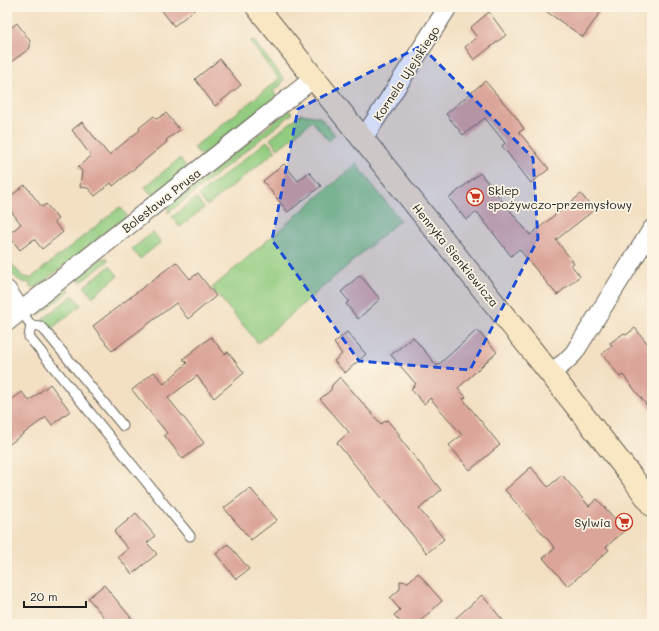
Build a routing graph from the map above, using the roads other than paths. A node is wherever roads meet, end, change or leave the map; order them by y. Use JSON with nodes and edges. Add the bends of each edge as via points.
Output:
{"nodes":[{"id":1,"x":257,"y":7,"type":"edge"},
{"id":2,"x":448,"y":7,"type":"edge"},
{"id":3,"x":314,"y":78,"type":"junction"},
{"id":4,"x":363,"y":139,"type":"junction"},
{"id":5,"x":652,"y":229,"type":"edge"},
{"id":6,"x":7,"y":290,"type":"edge"},
{"id":7,"x":26,"y":318,"type":"junction"},
{"id":8,"x":7,"y":322,"type":"edge"},
{"id":9,"x":550,"y":374,"type":"junction"},
{"id":10,"x":123,"y":426,"type":"dead end"},
{"id":11,"x":652,"y":505,"type":"edge"},
{"id":12,"x":190,"y":536,"type":"dead end"}],
"edges":[{"from":1,"to":3,"type":"street","name":"Henryka Sienkiewicza"},
{"from":2,"to":4,"type":"street","name":"Kornela Ujejskiego"},
{"from":3,"to":4,"type":"street","name":"Henryka Sienkiewicza"},
{"from":3,"to":7,"type":"street","name":"Bolesława Prusa"},
{"from":4,"to":9,"type":"street","name":"Henryka Sienkiewicza"},
{"from":5,"to":9,"type":"street","via":[[576,349]]},
{"from":6,"to":7,"type":"street"},
{"from":7,"to":8,"type":"street","name":"Bolesława Prusa"},
{"from":7,"to":10,"type":"lane","via":[[46,332]]},
{"from":7,"to":12,"type":"lane","via":[[29,337]]},
{"from":9,"to":11,"type":"street","name":"Henryka Sienkiewicza"}]}
